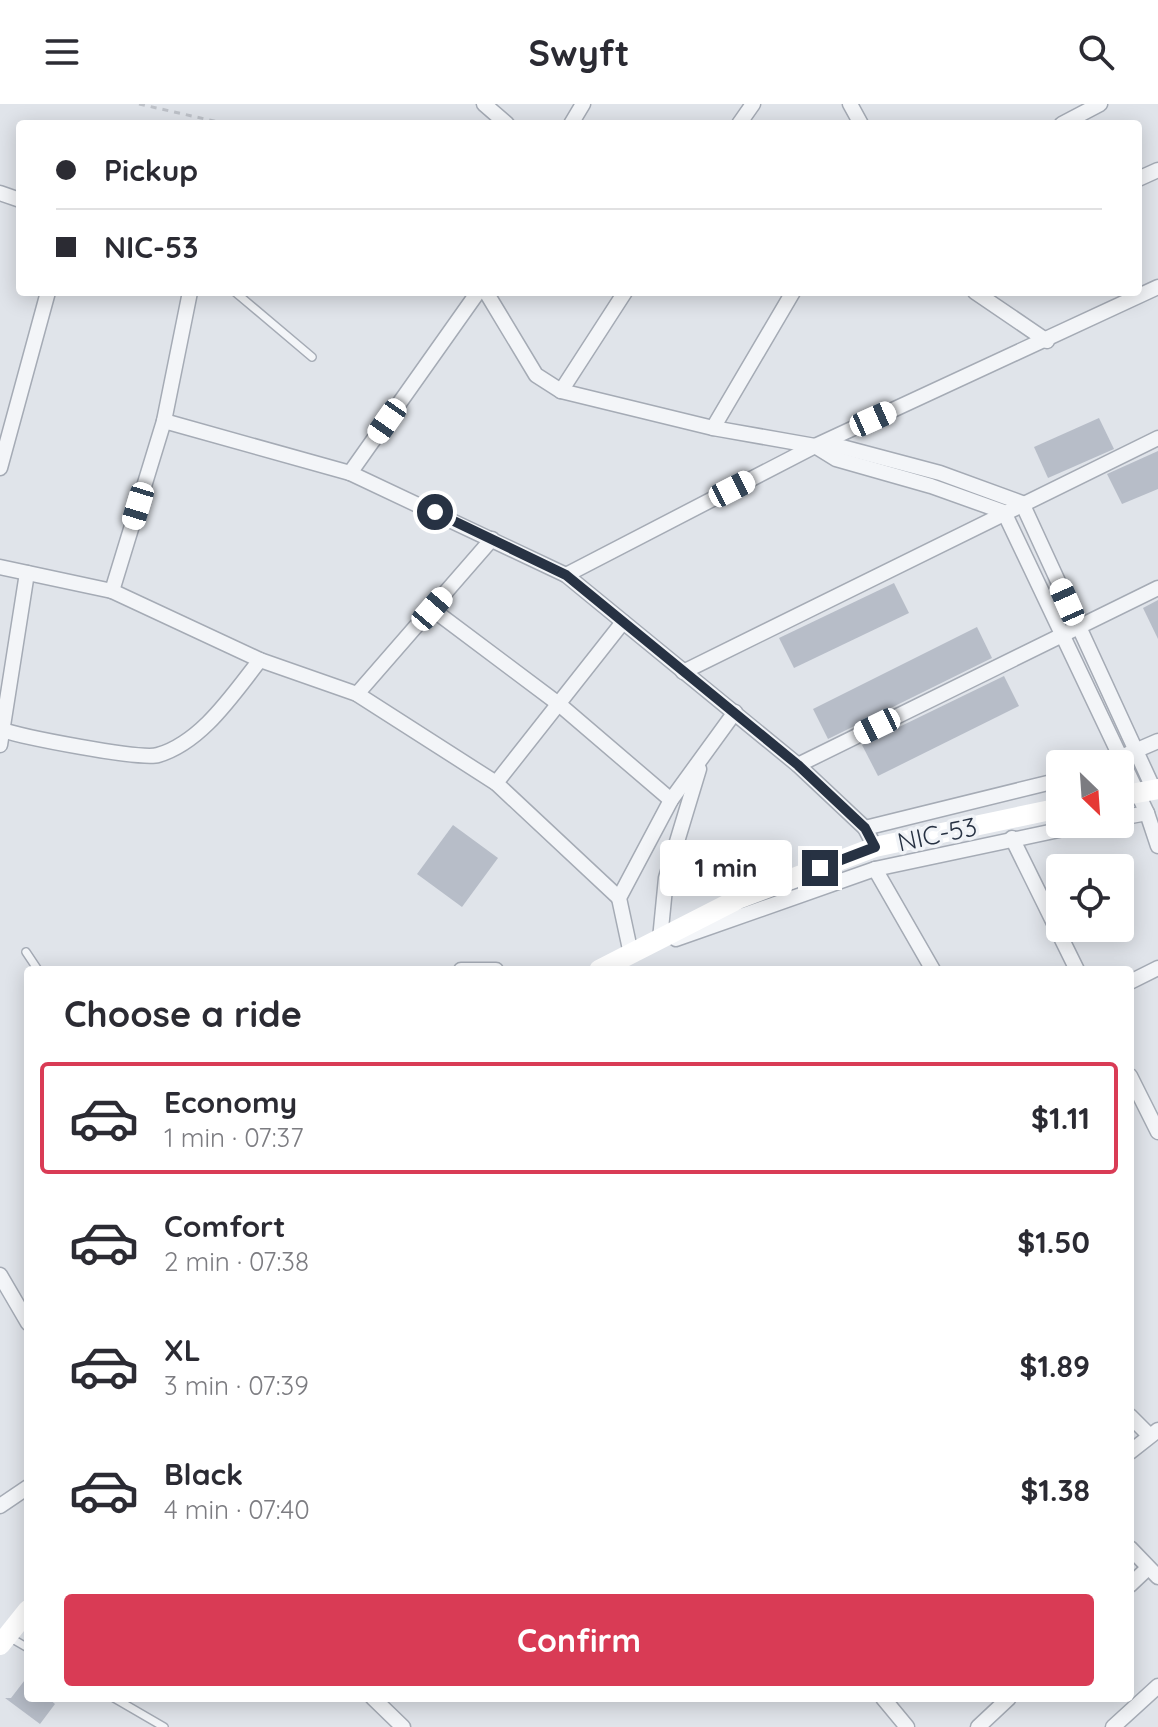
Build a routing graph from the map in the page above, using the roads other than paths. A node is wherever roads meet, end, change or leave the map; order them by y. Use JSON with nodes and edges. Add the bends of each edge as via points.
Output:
{"nodes":[{"id":1,"x":484,"y":104,"type":"edge"},
{"id":2,"x":1100,"y":104,"type":"edge"},
{"id":3,"x":502,"y":120,"type":"edge"},
{"id":4,"x":1070,"y":120,"type":"edge"},
{"id":5,"x":47,"y":296,"type":"edge"},
{"id":6,"x":189,"y":296,"type":"edge"},
{"id":7,"x":240,"y":296,"type":"edge"},
{"id":8,"x":475,"y":296,"type":"edge"},
{"id":9,"x":488,"y":296,"type":"edge"},
{"id":10,"x":622,"y":296,"type":"edge"},
{"id":11,"x":791,"y":296,"type":"edge"},
{"id":12,"x":981,"y":296,"type":"edge"},
{"id":13,"x":1140,"y":296,"type":"edge"},
{"id":14,"x":1047,"y":341,"type":"junction"},
{"id":15,"x":312,"y":357,"type":"dead end"},
{"id":16,"x":561,"y":391,"type":"junction"},
{"id":17,"x":164,"y":421,"type":"junction"},
{"id":18,"x":713,"y":428,"type":"junction"},
{"id":19,"x":1158,"y":438,"type":"edge"},
{"id":20,"x":815,"y":446,"type":"junction"},
{"id":21,"x":0,"y":468,"type":"edge"},
{"id":22,"x":350,"y":473,"type":"junction"},
{"id":23,"x":940,"y":473,"type":"junction"},
{"id":24,"x":931,"y":486,"type":"junction"},
{"id":25,"x":1022,"y":503,"type":"junction"},
{"id":26,"x":1004,"y":512,"type":"junction"},
{"id":27,"x":492,"y":539,"type":"junction"},
{"id":28,"x":0,"y":567,"type":"edge"},
{"id":29,"x":27,"y":573,"type":"junction"},
{"id":30,"x":566,"y":575,"type":"junction"},
{"id":31,"x":1158,"y":588,"type":"edge"},
{"id":32,"x":112,"y":591,"type":"junction"},
{"id":33,"x":432,"y":609,"type":"junction"},
{"id":34,"x":623,"y":622,"type":"junction"},
{"id":35,"x":1079,"y":626,"type":"junction"},
{"id":36,"x":1061,"y":635,"type":"junction"},
{"id":37,"x":260,"y":660,"type":"junction"},
{"id":38,"x":683,"y":672,"type":"junction"},
{"id":39,"x":357,"y":694,"type":"junction"},
{"id":40,"x":560,"y":705,"type":"junction"},
{"id":41,"x":735,"y":712,"type":"junction"},
{"id":42,"x":1,"y":735,"type":"edge"},
{"id":43,"x":1158,"y":741,"type":"edge"},
{"id":44,"x":1117,"y":750,"type":"edge"},
{"id":45,"x":1137,"y":751,"type":"junction"},
{"id":46,"x":1134,"y":752,"type":"edge"},
{"id":47,"x":703,"y":755,"type":"junction"},
{"id":48,"x":798,"y":765,"type":"junction"},
{"id":49,"x":496,"y":783,"type":"junction"},
{"id":50,"x":1046,"y":783,"type":"edge"},
{"id":51,"x":1142,"y":792,"type":"edge"},
{"id":52,"x":671,"y":800,"type":"junction"},
{"id":53,"x":1046,"y":811,"type":"edge"},
{"id":54,"x":1147,"y":813,"type":"junction"},
{"id":55,"x":1134,"y":815,"type":"edge"},
{"id":56,"x":865,"y":828,"type":"junction"},
{"id":57,"x":1046,"y":832,"type":"edge"},
{"id":58,"x":1012,"y":838,"type":"junction"},
{"id":59,"x":1158,"y":846,"type":"edge"},
{"id":60,"x":875,"y":847,"type":"junction"},
{"id":61,"x":875,"y":869,"type":"junction"},
{"id":62,"x":619,"y":898,"type":"junction"},
{"id":63,"x":660,"y":939,"type":"junction"},
{"id":64,"x":26,"y":952,"type":"dead end"},
{"id":65,"x":631,"y":954,"type":"junction"},
{"id":66,"x":35,"y":966,"type":"edge"},
{"id":67,"x":607,"y":966,"type":"edge"},
{"id":68,"x":931,"y":966,"type":"edge"},
{"id":69,"x":1075,"y":966,"type":"edge"},
{"id":70,"x":1158,"y":968,"type":"edge"},
{"id":71,"x":1134,"y":980,"type":"edge"},
{"id":72,"x":1134,"y":1084,"type":"edge"},
{"id":73,"x":1158,"y":1132,"type":"edge"},
{"id":74,"x":0,"y":1275,"type":"edge"},
{"id":75,"x":4,"y":1292,"type":"edge"},
{"id":76,"x":24,"y":1318,"type":"edge"},
{"id":77,"x":1134,"y":1419,"type":"edge"},
{"id":78,"x":1154,"y":1432,"type":"edge"},
{"id":79,"x":1134,"y":1449,"type":"edge"},
{"id":80,"x":24,"y":1490,"type":"edge"},
{"id":81,"x":0,"y":1506,"type":"edge"},
{"id":82,"x":1134,"y":1552,"type":"edge"},
{"id":83,"x":1153,"y":1572,"type":"edge"},
{"id":84,"x":1134,"y":1583,"type":"edge"},
{"id":85,"x":24,"y":1615,"type":"edge"},
{"id":86,"x":3,"y":1641,"type":"edge"},
{"id":87,"x":24,"y":1647,"type":"edge"},
{"id":88,"x":1158,"y":1686,"type":"edge"},
{"id":89,"x":121,"y":1702,"type":"edge"},
{"id":90,"x":377,"y":1702,"type":"edge"},
{"id":91,"x":886,"y":1702,"type":"edge"},
{"id":92,"x":1005,"y":1702,"type":"edge"},
{"id":93,"x":164,"y":1727,"type":"edge"},
{"id":94,"x":403,"y":1727,"type":"edge"},
{"id":95,"x":907,"y":1727,"type":"edge"},
{"id":96,"x":978,"y":1727,"type":"edge"},
{"id":97,"x":1113,"y":1727,"type":"edge"}],
"edges":[{"from":1,"to":3,"type":"street"},
{"from":2,"to":4,"type":"street"},
{"from":5,"to":21,"type":"street"},
{"from":6,"to":17,"type":"street"},
{"from":7,"to":15,"type":"lane"},
{"from":8,"to":22,"type":"street"},
{"from":9,"to":16,"type":"street","via":[[536,375]]},
{"from":10,"to":16,"type":"street"},
{"from":11,"to":18,"type":"street"},
{"from":12,"to":14,"type":"street"},
{"from":13,"to":14,"type":"street"},
{"from":14,"to":20,"type":"street"},
{"from":16,"to":18,"type":"street"},
{"from":17,"to":22,"type":"street"},
{"from":17,"to":32,"type":"street"},
{"from":18,"to":20,"type":"street"},
{"from":19,"to":25,"type":"street"},
{"from":20,"to":23,"type":"street","via":[[842,447]]},
{"from":20,"to":24,"type":"street","via":[[836,459]]},
{"from":20,"to":30,"type":"street"},
{"from":22,"to":27,"type":"street"},
{"from":23,"to":24,"type":"street"},
{"from":23,"to":25,"type":"street"},
{"from":24,"to":26,"type":"street"},
{"from":25,"to":26,"type":"street"},
{"from":25,"to":35,"type":"street"},
{"from":26,"to":36,"type":"street"},
{"from":26,"to":38,"type":"street"},
{"from":27,"to":30,"type":"street"},
{"from":27,"to":33,"type":"street"},
{"from":28,"to":29,"type":"street"},
{"from":29,"to":32,"type":"street"},
{"from":29,"to":42,"type":"street"},
{"from":30,"to":34,"type":"street"},
{"from":31,"to":35,"type":"street"},
{"from":32,"to":37,"type":"street"},
{"from":33,"to":39,"type":"street"},
{"from":33,"to":40,"type":"street"},
{"from":34,"to":38,"type":"street"},
{"from":34,"to":40,"type":"street"},
{"from":35,"to":36,"type":"street"},
{"from":35,"to":45,"type":"street"},
{"from":36,"to":44,"type":"street"},
{"from":36,"to":48,"type":"street"},
{"from":37,"to":39,"type":"street"},
{"from":37,"to":42,"type":"street","via":[[198,732],[156,756]]},
{"from":38,"to":41,"type":"street"},
{"from":39,"to":49,"type":"street"},
{"from":40,"to":49,"type":"street"},
{"from":40,"to":52,"type":"street"},
{"from":41,"to":47,"type":"street"},
{"from":41,"to":48,"type":"street"},
{"from":43,"to":45,"type":"street"},
{"from":45,"to":46,"type":"street"},
{"from":45,"to":51,"type":"street"},
{"from":47,"to":52,"type":"street"},
{"from":47,"to":63,"type":"street","via":[[666,878]]},
{"from":48,"to":56,"type":"street"},
{"from":49,"to":62,"type":"street"},
{"from":50,"to":56,"type":"street"},
{"from":51,"to":54,"type":"street"},
{"from":52,"to":62,"type":"street"},
{"from":53,"to":60,"type":"main road","name":"NIC-53","number":"NIC-53"},
{"from":54,"to":55,"type":"street"},
{"from":54,"to":59,"type":"street"},
{"from":56,"to":60,"type":"street"},
{"from":57,"to":58,"type":"street"},
{"from":58,"to":61,"type":"street"},
{"from":58,"to":69,"type":"street"},
{"from":60,"to":63,"type":"main road","name":"NIC-53","number":"NIC-53","via":[[738,899]]},
{"from":61,"to":65,"type":"street"},
{"from":61,"to":68,"type":"street"},
{"from":62,"to":65,"type":"street"},
{"from":63,"to":65,"type":"main road","name":"NIC-53","number":"NIC-53"},
{"from":64,"to":66,"type":"lane"},
{"from":65,"to":67,"type":"main road","name":"NIC-53","number":"NIC-53"},
{"from":70,"to":71,"type":"street"},
{"from":72,"to":73,"type":"street"},
{"from":74,"to":75,"type":"street"},
{"from":75,"to":76,"type":"street"},
{"from":77,"to":78,"type":"street"},
{"from":78,"to":79,"type":"street"},
{"from":80,"to":81,"type":"street"},
{"from":82,"to":83,"type":"street"},
{"from":83,"to":84,"type":"street"},
{"from":85,"to":86,"type":"main road"},
{"from":86,"to":87,"type":"lane"},
{"from":88,"to":97,"type":"street"},
{"from":89,"to":93,"type":"lane"},
{"from":90,"to":94,"type":"street"},
{"from":91,"to":95,"type":"street"},
{"from":92,"to":96,"type":"street"}]}
